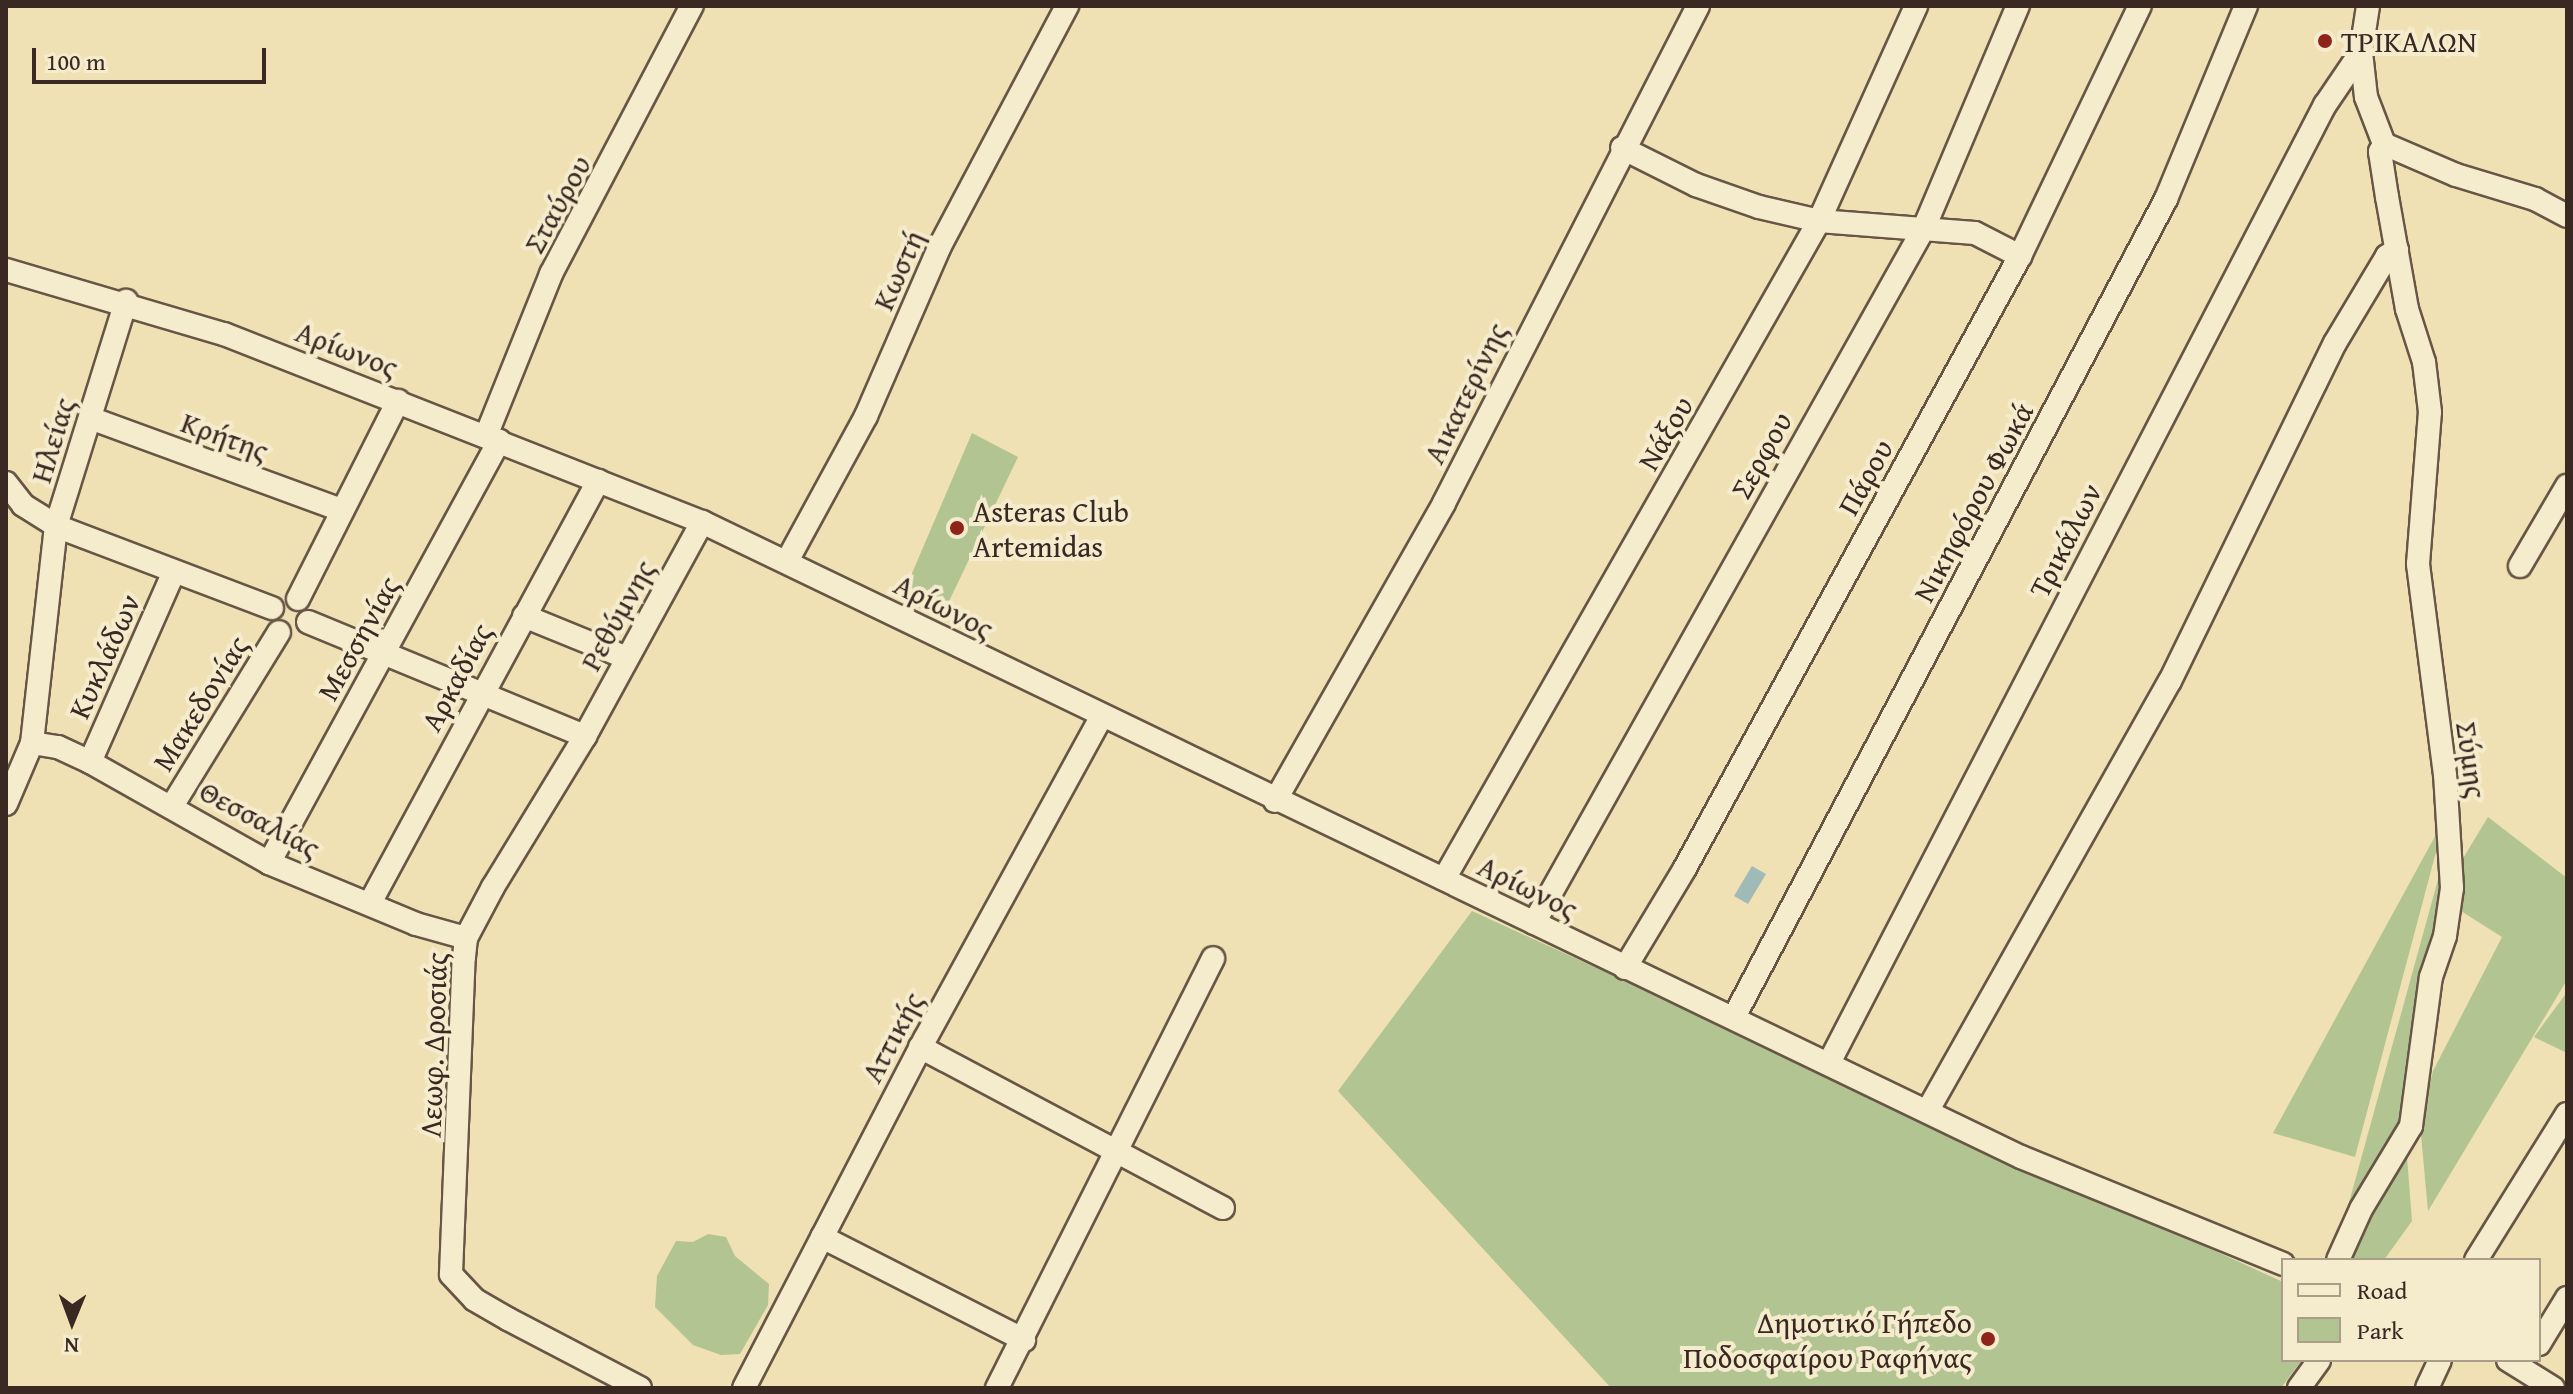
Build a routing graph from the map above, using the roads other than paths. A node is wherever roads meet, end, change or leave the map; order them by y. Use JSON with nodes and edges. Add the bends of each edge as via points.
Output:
{"nodes":[{"id":1,"x":692,"y":6,"type":"edge"},
{"id":2,"x":1067,"y":6,"type":"edge"},
{"id":3,"x":1698,"y":6,"type":"edge"},
{"id":4,"x":1916,"y":6,"type":"edge"},
{"id":5,"x":2018,"y":6,"type":"edge"},
{"id":6,"x":2140,"y":6,"type":"edge"},
{"id":7,"x":2246,"y":6,"type":"edge"},
{"id":8,"x":2368,"y":6,"type":"edge"},
{"id":9,"x":2361,"y":52,"type":"junction"},
{"id":10,"x":2384,"y":144,"type":"junction"},
{"id":11,"x":1622,"y":148,"type":"junction"},
{"id":12,"x":2567,"y":216,"type":"edge"},
{"id":13,"x":1819,"y":221,"type":"junction"},
{"id":14,"x":1924,"y":228,"type":"junction"},
{"id":15,"x":2397,"y":250,"type":"junction"},
{"id":16,"x":2020,"y":256,"type":"junction"},
{"id":17,"x":6,"y":270,"type":"edge"},
{"id":18,"x":126,"y":301,"type":"junction"},
{"id":19,"x":398,"y":401,"type":"junction"},
{"id":20,"x":90,"y":418,"type":"junction"},
{"id":21,"x":492,"y":439,"type":"junction"},
{"id":22,"x":598,"y":481,"type":"junction"},
{"id":23,"x":6,"y":483,"type":"edge"},
{"id":24,"x":2567,"y":486,"type":"edge"},
{"id":25,"x":339,"y":509,"type":"junction"},
{"id":26,"x":702,"y":522,"type":"junction"},
{"id":27,"x":56,"y":526,"type":"junction"},
{"id":28,"x":787,"y":561,"type":"junction"},
{"id":29,"x":2520,"y":566,"type":"dead end"},
{"id":30,"x":173,"y":574,"type":"junction"},
{"id":31,"x":298,"y":599,"type":"junction"},
{"id":32,"x":272,"y":608,"type":"junction"},
{"id":33,"x":524,"y":616,"type":"junction"},
{"id":34,"x":308,"y":622,"type":"junction"},
{"id":35,"x":279,"y":632,"type":"junction"},
{"id":36,"x":386,"y":652,"type":"junction"},
{"id":37,"x":627,"y":658,"type":"junction"},
{"id":38,"x":482,"y":692,"type":"junction"},
{"id":39,"x":1101,"y":718,"type":"junction"},
{"id":40,"x":585,"y":736,"type":"junction"},
{"id":41,"x":32,"y":743,"type":"junction"},
{"id":42,"x":90,"y":762,"type":"junction"},
{"id":43,"x":1275,"y":801,"type":"junction"},
{"id":44,"x":6,"y":804,"type":"edge"},
{"id":45,"x":172,"y":806,"type":"junction"},
{"id":46,"x":269,"y":863,"type":"junction"},
{"id":47,"x":1444,"y":879,"type":"junction"},
{"id":48,"x":370,"y":903,"type":"junction"},
{"id":49,"x":1534,"y":923,"type":"junction"},
{"id":50,"x":466,"y":938,"type":"junction"},
{"id":51,"x":1213,"y":958,"type":"dead end"},
{"id":52,"x":1625,"y":968,"type":"junction"},
{"id":53,"x":1734,"y":1017,"type":"junction"},
{"id":54,"x":920,"y":1047,"type":"junction"},
{"id":55,"x":1830,"y":1061,"type":"junction"},
{"id":56,"x":1928,"y":1110,"type":"junction"},
{"id":57,"x":2567,"y":1114,"type":"edge"},
{"id":58,"x":1115,"y":1149,"type":"junction"},
{"id":59,"x":1223,"y":1208,"type":"dead end"},
{"id":60,"x":822,"y":1237,"type":"junction"},
{"id":61,"x":2339,"y":1258,"type":"edge"},
{"id":62,"x":2477,"y":1258,"type":"edge"},
{"id":63,"x":2281,"y":1263,"type":"edge"},
{"id":64,"x":2567,"y":1298,"type":"edge"},
{"id":65,"x":1024,"y":1340,"type":"junction"},
{"id":66,"x":2541,"y":1341,"type":"edge"},
{"id":67,"x":2318,"y":1362,"type":"edge"},
{"id":68,"x":2439,"y":1362,"type":"edge"},
{"id":69,"x":2519,"y":1369,"type":"edge"},
{"id":70,"x":640,"y":1388,"type":"edge"},
{"id":71,"x":744,"y":1388,"type":"edge"},
{"id":72,"x":997,"y":1388,"type":"edge"},
{"id":73,"x":2299,"y":1388,"type":"edge"},
{"id":74,"x":2427,"y":1388,"type":"edge"},
{"id":75,"x":2553,"y":1388,"type":"edge"}],
"edges":[{"from":1,"to":21,"type":"street","name":"Σταύρου","via":[[551,274]]},
{"from":2,"to":28,"type":"street","name":"Κωστή","via":[[940,246],[870,408]]},
{"from":3,"to":11,"type":"street","name":"Αικατερίνης"},
{"from":4,"to":13,"type":"street","name":"Νάξου"},
{"from":5,"to":14,"type":"street","name":"Σερφου"},
{"from":6,"to":16,"type":"street","name":"Πάρου"},
{"from":7,"to":53,"type":"street","name":"Νικηφόρου Φωκά","via":[[2166,199]]},
{"from":8,"to":9,"type":"street"},
{"from":9,"to":10,"type":"street","name":"Σύμης","via":[[2366,97]]},
{"from":9,"to":55,"type":"street","name":"Τρικάλων","via":[[2325,105]]},
{"from":10,"to":12,"type":"street","via":[[2456,175],[2535,199]]},
{"from":10,"to":15,"type":"street","name":"Σύμης","via":[[2380,152]]},
{"from":11,"to":13,"type":"street","via":[[1696,185]]},
{"from":11,"to":43,"type":"street","name":"Αικατερίνης","via":[[1444,503]]},
{"from":13,"to":14,"type":"street"},
{"from":13,"to":47,"type":"street","name":"Νάξου"},
{"from":14,"to":16,"type":"street","via":[[1975,233]]},
{"from":14,"to":49,"type":"street","name":"Σερφου"},
{"from":15,"to":56,"type":"street","via":[[2387,256],[2335,343],[2170,681]]},
{"from":15,"to":61,"type":"street","name":"Σύμης","via":[[2424,362],[2430,412],[2418,564],[2447,789],[2452,888],[2445,936],[2431,977],[2411,1126],[2361,1209]]},
{"from":16,"to":52,"type":"street","name":"Πάρου","via":[[1693,854]]},
{"from":17,"to":18,"type":"street","name":"Αρίωνος"},
{"from":18,"to":19,"type":"street","name":"Αρίωνος"},
{"from":18,"to":20,"type":"street","name":"Ηλείας"},
{"from":19,"to":21,"type":"street","name":"Αρίωνος"},
{"from":19,"to":25,"type":"street"},
{"from":20,"to":25,"type":"street","name":"Κρήτης"},
{"from":20,"to":27,"type":"street","name":"Ηλείας"},
{"from":21,"to":22,"type":"street","name":"Αρίωνος"},
{"from":21,"to":36,"type":"street","name":"Μεσσηνίας"},
{"from":22,"to":26,"type":"street","name":"Αρίωνος"},
{"from":22,"to":33,"type":"street","name":"Αρκαδίας"},
{"from":23,"to":27,"type":"street","via":[[23,505]]},
{"from":24,"to":29,"type":"street"},
{"from":25,"to":31,"type":"street"},
{"from":26,"to":28,"type":"street","name":"Αρίωνος"},
{"from":26,"to":37,"type":"street","name":"Ρεθύμνης"},
{"from":27,"to":30,"type":"street"},
{"from":27,"to":41,"type":"street","name":"Ηλείας"},
{"from":28,"to":39,"type":"street","name":"Αρίωνος"},
{"from":30,"to":32,"type":"street"},
{"from":30,"to":42,"type":"street","name":"Κυκλάδων"},
{"from":31,"to":32,"type":"street","via":[[280,600]]},
{"from":31,"to":34,"type":"street","via":[[306,606]]},
{"from":32,"to":35,"type":"street","via":[[271,619]]},
{"from":33,"to":37,"type":"street"},
{"from":33,"to":38,"type":"street","name":"Αρκαδίας"},
{"from":34,"to":35,"type":"street","via":[[296,634]]},
{"from":34,"to":36,"type":"street"},
{"from":35,"to":45,"type":"street","name":"Μακεδονίας"},
{"from":36,"to":38,"type":"street"},
{"from":36,"to":46,"type":"street","name":"Μεσσηνίας"},
{"from":37,"to":40,"type":"street","name":"Ρεθύμνης"},
{"from":38,"to":40,"type":"street"},
{"from":38,"to":48,"type":"street","name":"Αρκαδίας"},
{"from":39,"to":43,"type":"street","name":"Αρίωνος"},
{"from":39,"to":54,"type":"street","name":"Αττικής"},
{"from":40,"to":50,"type":"street","name":"Λεωφ. Δροσιάς"},
{"from":41,"to":42,"type":"street","name":"Θεσσαλίας","via":[[58,747]]},
{"from":41,"to":44,"type":"street","name":"Ηλείας"},
{"from":42,"to":45,"type":"street","name":"Θεσσαλίας"},
{"from":43,"to":47,"type":"street","name":"Αρίωνος"},
{"from":45,"to":46,"type":"street","name":"Θεσσαλίας"},
{"from":46,"to":48,"type":"street","name":"Θεσσαλίας"},
{"from":47,"to":49,"type":"street","name":"Αρίωνος"},
{"from":48,"to":50,"type":"street","name":"Θεσσαλίας"},
{"from":49,"to":52,"type":"street","name":"Αρίωνος"},
{"from":50,"to":70,"type":"street","name":"Λεωφ. Δροσιάς","via":[[451,1274],[474,1299]]},
{"from":51,"to":58,"type":"street"},
{"from":52,"to":53,"type":"street","name":"Αρίωνος"},
{"from":53,"to":55,"type":"street","name":"Αρίωνος"},
{"from":54,"to":58,"type":"street"},
{"from":54,"to":60,"type":"street","name":"Αττικής"},
{"from":55,"to":56,"type":"street","name":"Αρίωνος"},
{"from":56,"to":63,"type":"street","name":"Αρίωνος","via":[[2083,1186]]},
{"from":57,"to":62,"type":"street"},
{"from":58,"to":59,"type":"street"},
{"from":58,"to":65,"type":"street"},
{"from":60,"to":65,"type":"street"},
{"from":60,"to":71,"type":"street","name":"Αττικής"},
{"from":64,"to":66,"type":"street"},
{"from":65,"to":72,"type":"street"},
{"from":67,"to":73,"type":"street"},
{"from":68,"to":74,"type":"street"},
{"from":69,"to":75,"type":"street"}]}
